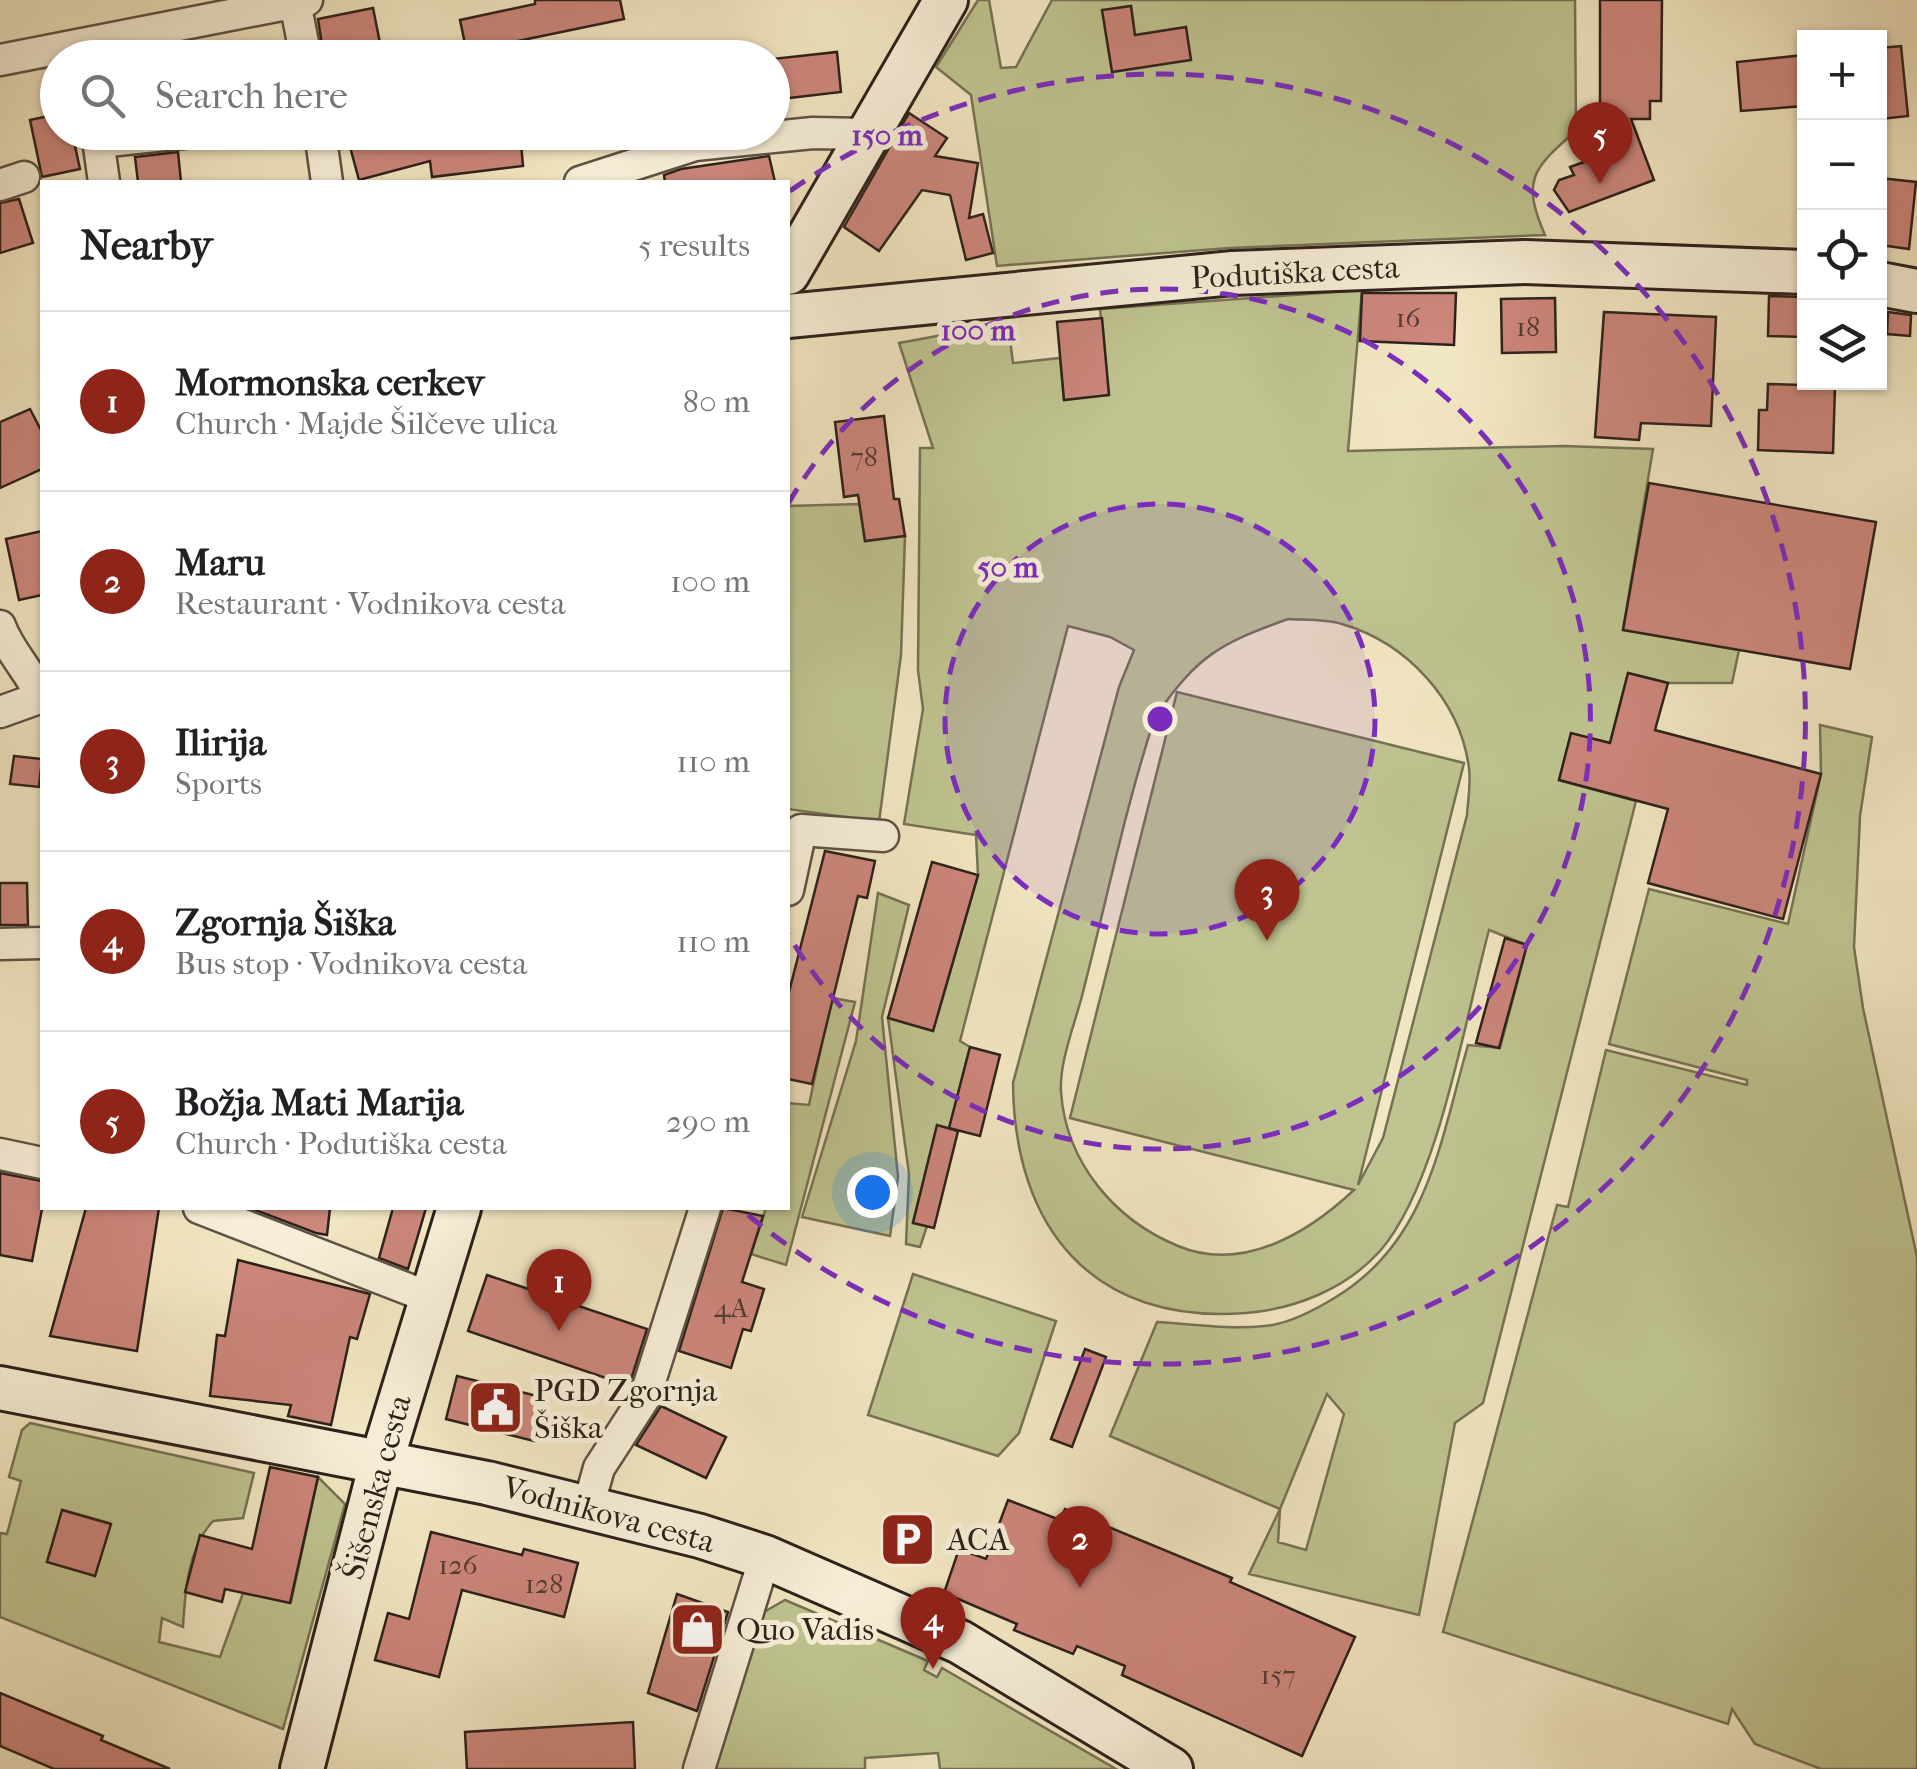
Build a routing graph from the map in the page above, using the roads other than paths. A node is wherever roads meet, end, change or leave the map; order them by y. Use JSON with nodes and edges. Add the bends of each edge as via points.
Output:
{"nodes":[{"id":1,"x":946,"y":0,"type":"edge"},
{"id":2,"x":301,"y":1,"type":"edge"},
{"id":3,"x":127,"y":40,"type":"edge"},
{"id":4,"x":304,"y":40,"type":"edge"},
{"id":5,"x":40,"y":55,"type":"edge"},
{"id":6,"x":0,"y":60,"type":"edge"},
{"id":7,"x":866,"y":134,"type":"junction"},
{"id":8,"x":790,"y":136,"type":"edge"},
{"id":9,"x":100,"y":150,"type":"edge"},
{"id":10,"x":323,"y":150,"type":"edge"},
{"id":11,"x":682,"y":150,"type":"edge"},
{"id":12,"x":104,"y":180,"type":"edge"},
{"id":13,"x":327,"y":180,"type":"edge"},
{"id":14,"x":586,"y":180,"type":"edge"},
{"id":15,"x":790,"y":270,"type":"edge"},
{"id":16,"x":1797,"y":272,"type":"edge"},
{"id":17,"x":1887,"y":286,"type":"edge"},
{"id":18,"x":1917,"y":292,"type":"edge"},
{"id":19,"x":790,"y":316,"type":"edge"},
{"id":20,"x":0,"y":626,"type":"edge"},
{"id":21,"x":40,"y":692,"type":"edge"},
{"id":22,"x":40,"y":698,"type":"edge"},
{"id":23,"x":0,"y":712,"type":"edge"},
{"id":24,"x":883,"y":836,"type":"dead end"},
{"id":25,"x":790,"y":881,"type":"edge"},
{"id":26,"x":0,"y":944,"type":"edge"},
{"id":27,"x":40,"y":944,"type":"edge"},
{"id":28,"x":0,"y":1154,"type":"edge"},
{"id":29,"x":40,"y":1163,"type":"edge"},
{"id":30,"x":204,"y":1210,"type":"edge"},
{"id":31,"x":458,"y":1210,"type":"edge"},
{"id":32,"x":705,"y":1210,"type":"edge"},
{"id":33,"x":431,"y":1298,"type":"junction"},
{"id":34,"x":0,"y":1388,"type":"edge"},
{"id":35,"x":381,"y":1463,"type":"junction"},
{"id":36,"x":588,"y":1507,"type":"junction"},
{"id":37,"x":765,"y":1557,"type":"junction"},
{"id":38,"x":302,"y":1769,"type":"edge"},
{"id":39,"x":699,"y":1769,"type":"edge"},
{"id":40,"x":1171,"y":1769,"type":"edge"}],
"edges":[{"from":1,"to":7,"type":"main road"},
{"from":2,"to":3,"type":"street"},
{"from":2,"to":4,"type":"street"},
{"from":5,"to":6,"type":"street"},
{"from":7,"to":8,"type":"street"},
{"from":7,"to":15,"type":"main road"},
{"from":9,"to":12,"type":"street"},
{"from":10,"to":13,"type":"street"},
{"from":11,"to":14,"type":"street"},
{"from":16,"to":19,"type":"main road","name":"Podutiška cesta","via":[[1525,262],[1232,272]]},
{"from":17,"to":18,"type":"main road"},
{"from":20,"to":21,"type":"street"},
{"from":22,"to":23,"type":"street"},
{"from":24,"to":25,"type":"street","via":[[801,830]]},
{"from":26,"to":27,"type":"street"},
{"from":28,"to":29,"type":"street"},
{"from":30,"to":33,"type":"street"},
{"from":31,"to":33,"type":"main road","name":"Šišenska cesta"},
{"from":32,"to":36,"type":"street","via":[[645,1397],[598,1468]]},
{"from":33,"to":35,"type":"main road","name":"Šišenska cesta"},
{"from":34,"to":35,"type":"main road","name":"Vodnikova cesta"},
{"from":35,"to":36,"type":"main road","name":"Vodnikova cesta"},
{"from":35,"to":38,"type":"main road","name":"Šišenska cesta"},
{"from":36,"to":37,"type":"main road","name":"Vodnikova cesta"},
{"from":37,"to":39,"type":"street"},
{"from":37,"to":40,"type":"main road","name":"Vodnikova cesta","via":[[998,1662]]}]}
